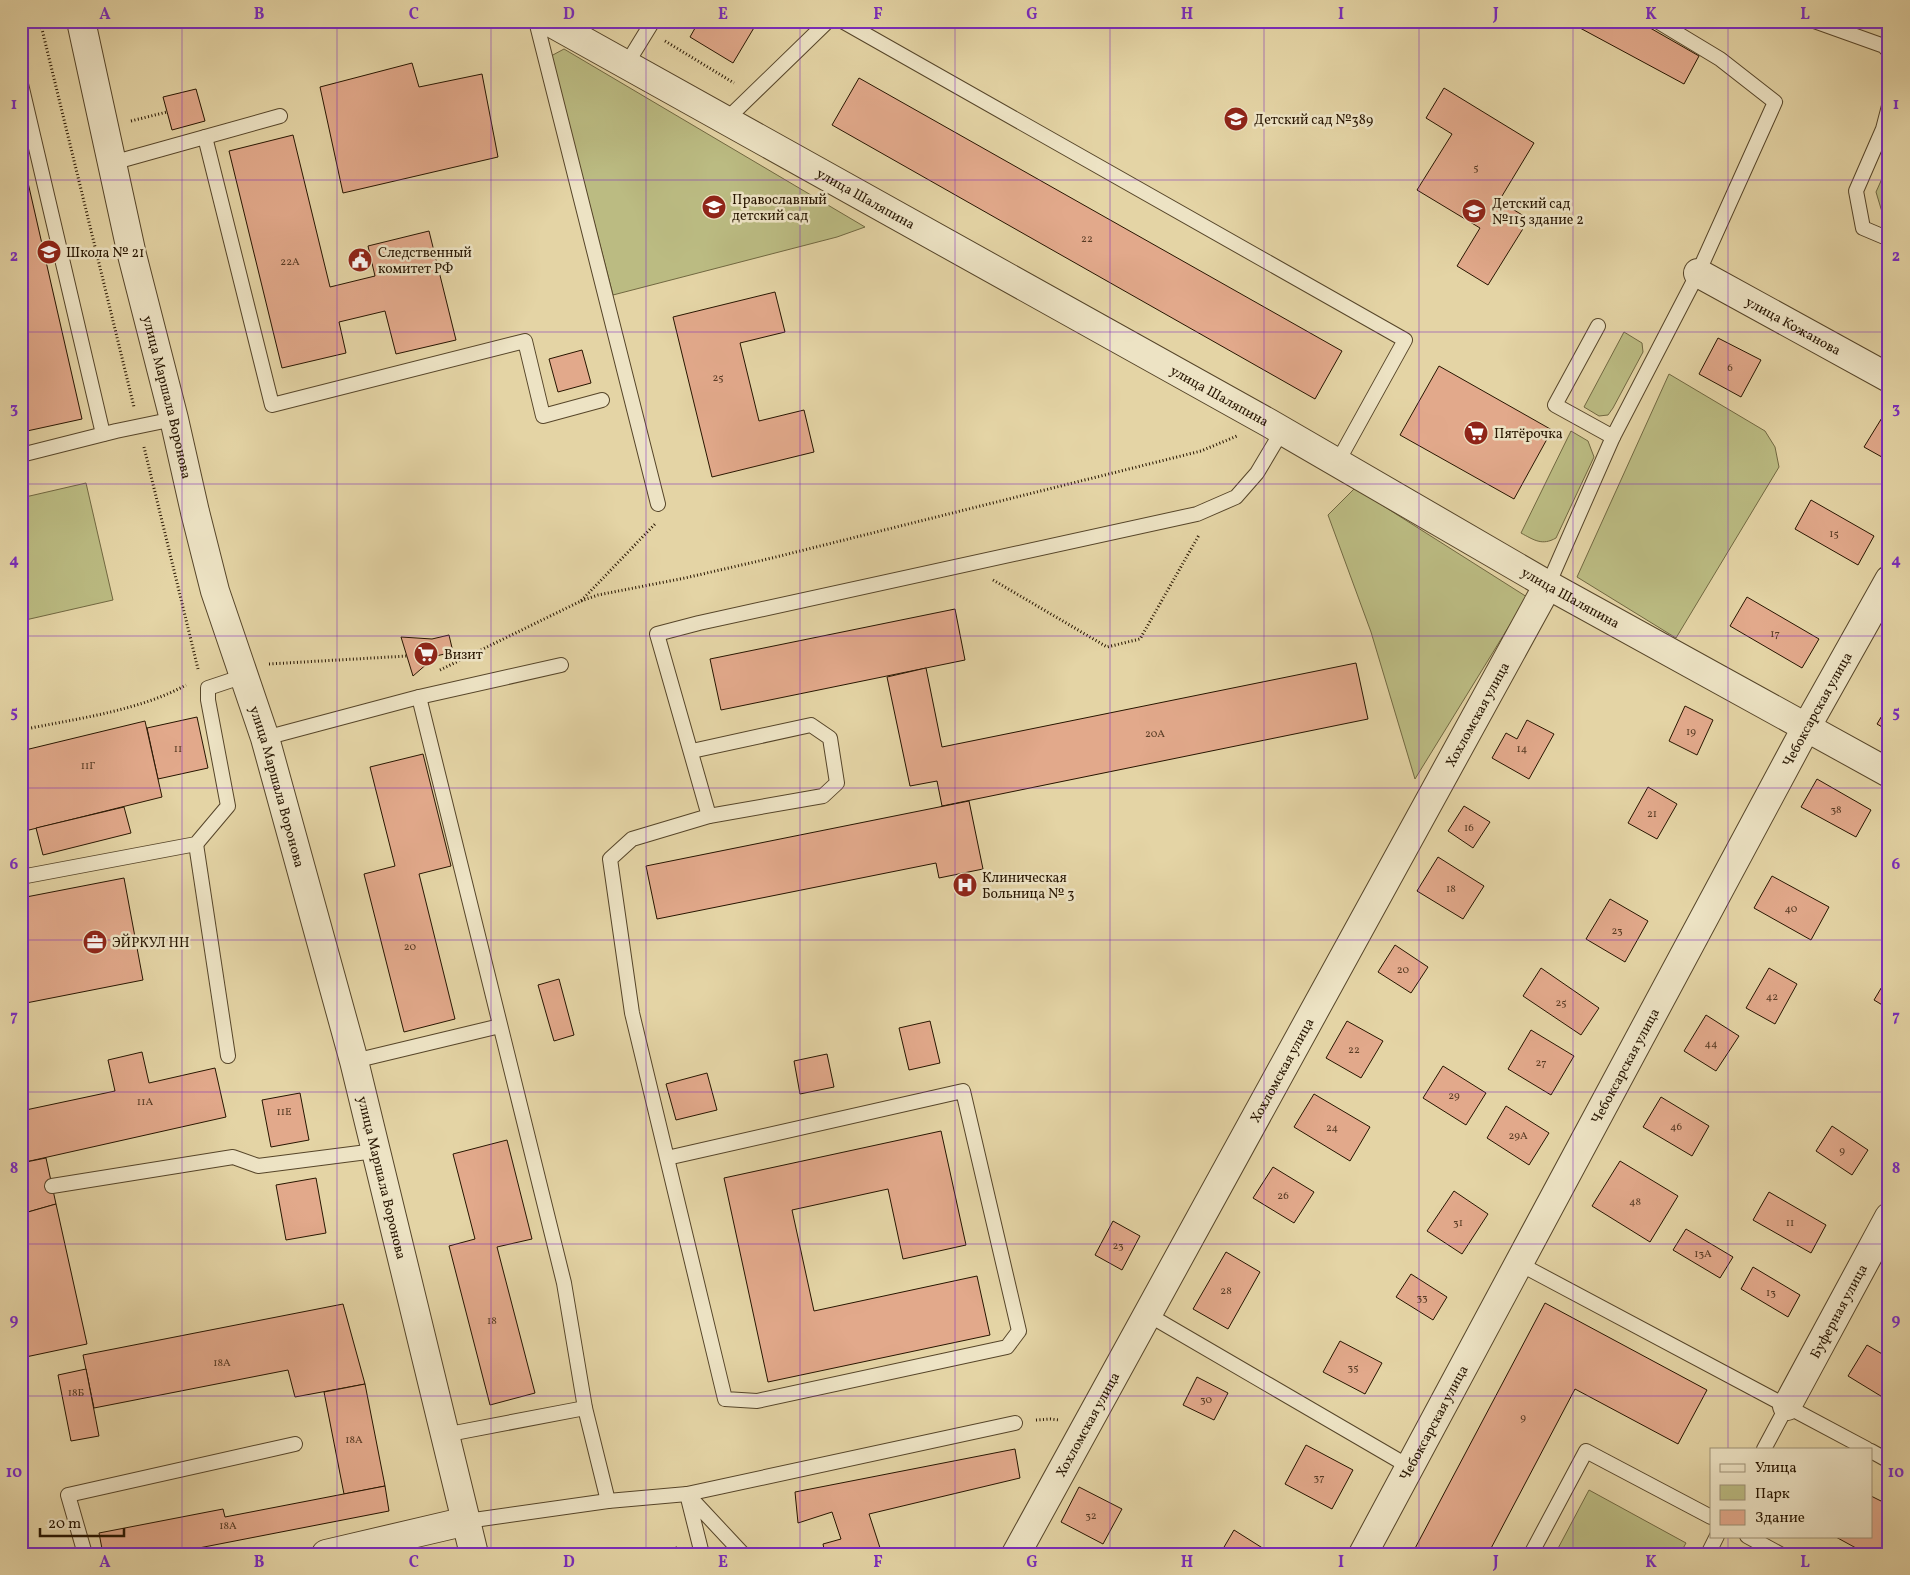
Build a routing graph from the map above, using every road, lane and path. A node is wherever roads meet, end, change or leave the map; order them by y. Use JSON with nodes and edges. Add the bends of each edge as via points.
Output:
{"nodes":[{"id":1,"x":40,"y":21,"type":"edge"},
{"id":2,"x":80,"y":21,"type":"edge"},
{"id":3,"x":536,"y":21,"type":"edge"},
{"id":4,"x":548,"y":21,"type":"edge"},
{"id":5,"x":828,"y":21,"type":"edge"},
{"id":6,"x":842,"y":21,"type":"edge"},
{"id":7,"x":1658,"y":21,"type":"edge"},
{"id":8,"x":1814,"y":21,"type":"edge"},
{"id":9,"x":651,"y":26,"type":"edge"},
{"id":10,"x":1889,"y":52,"type":"edge"},
{"id":11,"x":626,"y":65,"type":"junction"},
{"id":12,"x":21,"y":84,"type":"edge"},
{"id":13,"x":754,"y":94,"type":"junction"},
{"id":14,"x":1889,"y":106,"type":"edge"},
{"id":15,"x":167,"y":112,"type":"dead end"},
{"id":16,"x":280,"y":116,"type":"dead end"},
{"id":17,"x":727,"y":120,"type":"junction"},
{"id":18,"x":130,"y":121,"type":"dead end"},
{"id":19,"x":205,"y":136,"type":"junction"},
{"id":20,"x":112,"y":163,"type":"junction"},
{"id":21,"x":1889,"y":239,"type":"edge"},
{"id":22,"x":1698,"y":273,"type":"junction"},
{"id":23,"x":1598,"y":326,"type":"dead end"},
{"id":24,"x":1889,"y":378,"type":"edge"},
{"id":25,"x":602,"y":400,"type":"dead end"},
{"id":26,"x":174,"y":419,"type":"junction"},
{"id":27,"x":1276,"y":427,"type":"junction"},
{"id":28,"x":139,"y":428,"type":"junction"},
{"id":29,"x":103,"y":434,"type":"junction"},
{"id":30,"x":1613,"y":437,"type":"junction"},
{"id":31,"x":21,"y":455,"type":"edge"},
{"id":32,"x":1337,"y":463,"type":"junction"},
{"id":33,"x":658,"y":504,"type":"joint"},
{"id":34,"x":1210,"y":509,"type":"junction"},
{"id":35,"x":966,"y":564,"type":"junction"},
{"id":36,"x":1889,"y":580,"type":"edge"},
{"id":37,"x":1548,"y":585,"type":"junction"},
{"id":38,"x":581,"y":601,"type":"junction"},
{"id":39,"x":407,"y":656,"type":"dead end"},
{"id":40,"x":561,"y":665,"type":"dead end"},
{"id":41,"x":242,"y":671,"type":"junction"},
{"id":42,"x":200,"y":678,"type":"dead end"},
{"id":43,"x":191,"y":682,"type":"dead end"},
{"id":44,"x":419,"y":697,"type":"junction"},
{"id":45,"x":1807,"y":726,"type":"junction"},
{"id":46,"x":21,"y":730,"type":"edge"},
{"id":47,"x":265,"y":738,"type":"junction"},
{"id":48,"x":692,"y":751,"type":"junction"},
{"id":49,"x":1889,"y":773,"type":"edge"},
{"id":50,"x":709,"y":816,"type":"junction"},
{"id":51,"x":196,"y":844,"type":"junction"},
{"id":52,"x":21,"y":877,"type":"edge"},
{"id":53,"x":500,"y":1026,"type":"junction"},
{"id":54,"x":228,"y":1056,"type":"dead end"},
{"id":55,"x":354,"y":1061,"type":"junction"},
{"id":56,"x":375,"y":1151,"type":"junction"},
{"id":57,"x":667,"y":1158,"type":"junction"},
{"id":58,"x":52,"y":1186,"type":"dead end"},
{"id":59,"x":1889,"y":1217,"type":"edge"},
{"id":60,"x":1518,"y":1263,"type":"junction"},
{"id":61,"x":1147,"y":1314,"type":"junction"},
{"id":62,"x":1787,"y":1406,"type":"junction"},
{"id":63,"x":584,"y":1408,"type":"junction"},
{"id":64,"x":1015,"y":1423,"type":"joint"},
{"id":65,"x":1086,"y":1426,"type":"junction"},
{"id":66,"x":444,"y":1435,"type":"junction"},
{"id":67,"x":295,"y":1444,"type":"dead end"},
{"id":68,"x":1765,"y":1448,"type":"edge"},
{"id":69,"x":1864,"y":1448,"type":"edge"},
{"id":70,"x":1872,"y":1452,"type":"edge"},
{"id":71,"x":1889,"y":1461,"type":"edge"},
{"id":72,"x":1408,"y":1466,"type":"junction"},
{"id":73,"x":687,"y":1494,"type":"junction"},
{"id":74,"x":608,"y":1501,"type":"junction"},
{"id":75,"x":1710,"y":1516,"type":"edge"},
{"id":76,"x":466,"y":1521,"type":"junction"},
{"id":77,"x":1716,"y":1538,"type":"edge"},
{"id":78,"x":1751,"y":1538,"type":"edge"},
{"id":79,"x":85,"y":1554,"type":"edge"},
{"id":80,"x":326,"y":1554,"type":"edge"},
{"id":81,"x":474,"y":1554,"type":"edge"},
{"id":82,"x":702,"y":1554,"type":"edge"},
{"id":83,"x":743,"y":1554,"type":"edge"},
{"id":84,"x":1016,"y":1554,"type":"edge"},
{"id":85,"x":1362,"y":1554,"type":"edge"},
{"id":86,"x":1531,"y":1554,"type":"edge"},
{"id":87,"x":1708,"y":1554,"type":"edge"},
{"id":88,"x":1780,"y":1554,"type":"edge"}],
"edges":[{"from":1,"to":28,"type":"path"},
{"from":2,"to":20,"type":"street","name":"улица Маршала Воронова"},
{"from":3,"to":33,"type":"lane"},
{"from":4,"to":11,"type":"street","name":"улица Шаляпина"},
{"from":5,"to":13,"type":"lane"},
{"from":6,"to":32,"type":"lane","via":[[1405,340]]},
{"from":7,"to":22,"type":"lane","via":[[1720,59],[1775,102]]},
{"from":8,"to":10,"type":"lane","via":[[1884,46]]},
{"from":9,"to":11,"type":"lane"},
{"from":9,"to":13,"type":"path"},
{"from":11,"to":17,"type":"street","name":"улица Шаляпина"},
{"from":12,"to":29,"type":"lane"},
{"from":13,"to":17,"type":"lane"},
{"from":14,"to":21,"type":"lane","via":[[1883,129],[1856,191],[1863,228]]},
{"from":15,"to":18,"type":"path"},
{"from":16,"to":19,"type":"lane"},
{"from":17,"to":27,"type":"street","name":"улица Шаляпина"},
{"from":19,"to":20,"type":"lane"},
{"from":19,"to":25,"type":"lane","via":[[272,405],[525,342],[543,416]]},
{"from":20,"to":26,"type":"street","name":"улица Маршала Воронова"},
{"from":22,"to":24,"type":"street","name":"улица Кожанова"},
{"from":22,"to":30,"type":"lane"},
{"from":23,"to":30,"type":"lane","via":[[1555,405]]},
{"from":26,"to":28,"type":"lane"},
{"from":26,"to":41,"type":"street","name":"улица Маршала Воронова","via":[[215,591]]},
{"from":27,"to":32,"type":"street","name":"улица Шаляпина"},
{"from":27,"to":34,"type":"lane","via":[[1257,473],[1236,497]]},
{"from":27,"to":38,"type":"path","via":[[1201,451],[772,558]]},
{"from":28,"to":29,"type":"lane"},
{"from":28,"to":42,"type":"path"},
{"from":29,"to":31,"type":"lane"},
{"from":30,"to":37,"type":"lane"},
{"from":32,"to":37,"type":"street","name":"улица Шаляпина"},
{"from":33,"to":38,"type":"path","via":[[656,523]]},
{"from":34,"to":35,"type":"lane"},
{"from":34,"to":35,"type":"path","via":[[1204,527],[1140,639],[1107,648]]},
{"from":35,"to":48,"type":"lane","via":[[657,634]]},
{"from":36,"to":45,"type":"street","name":"Чебоксарская улица"},
{"from":37,"to":45,"type":"street","name":"улица Шаляпина"},
{"from":37,"to":61,"type":"street","name":"Хохломская улица"},
{"from":38,"to":44,"type":"path","via":[[442,668]]},
{"from":39,"to":41,"type":"path"},
{"from":40,"to":44,"type":"lane"},
{"from":41,"to":47,"type":"street","name":"улица Маршала Воронова"},
{"from":41,"to":51,"type":"lane","via":[[208,688],[228,806]]},
{"from":43,"to":46,"type":"path","via":[[140,704]]},
{"from":44,"to":47,"type":"lane"},
{"from":44,"to":53,"type":"lane"},
{"from":45,"to":49,"type":"street","name":"улица Шаляпина"},
{"from":45,"to":60,"type":"street","name":"Чебоксарская улица"},
{"from":47,"to":55,"type":"street","name":"улица Маршала Воронова"},
{"from":48,"to":50,"type":"lane"},
{"from":48,"to":50,"type":"lane","via":[[810,725],[830,738],[837,783],[822,796]]},
{"from":50,"to":57,"type":"lane","via":[[632,838],[610,859],[632,1013]]},
{"from":51,"to":52,"type":"lane"},
{"from":51,"to":54,"type":"lane"},
{"from":53,"to":55,"type":"lane"},
{"from":53,"to":63,"type":"lane","via":[[564,1283]]},
{"from":55,"to":56,"type":"street","name":"улица Маршала Воронова"},
{"from":56,"to":58,"type":"lane","via":[[258,1166],[233,1157]]},
{"from":56,"to":66,"type":"street","name":"улица Маршала Воронова"},
{"from":57,"to":57,"type":"lane","via":[[725,1399],[757,1401],[1007,1347],[1019,1331],[963,1091]]},
{"from":59,"to":62,"type":"street","name":"Буферная улица"},
{"from":60,"to":62,"type":"lane"},
{"from":60,"to":72,"type":"street","name":"Чебоксарская улица"},
{"from":61,"to":65,"type":"street","name":"Хохломская улица"},
{"from":61,"to":72,"type":"lane"},
{"from":62,"to":68,"type":"lane"},
{"from":62,"to":69,"type":"lane"},
{"from":63,"to":66,"type":"lane"},
{"from":63,"to":74,"type":"lane"},
{"from":64,"to":65,"type":"path","via":[[1050,1418]]},
{"from":64,"to":73,"type":"lane"},
{"from":65,"to":84,"type":"street","name":"Хохломская улица"},
{"from":66,"to":76,"type":"street","name":"улица Маршала Воронова"},
{"from":67,"to":79,"type":"lane","via":[[68,1495]]},
{"from":70,"to":71,"type":"lane"},
{"from":72,"to":85,"type":"street","name":"Чебоксарская улица"},
{"from":73,"to":74,"type":"lane"},
{"from":73,"to":82,"type":"lane"},
{"from":73,"to":83,"type":"lane"},
{"from":74,"to":76,"type":"lane"},
{"from":75,"to":86,"type":"lane","via":[[1586,1451]]},
{"from":76,"to":80,"type":"street"},
{"from":76,"to":81,"type":"street","name":"улица Маршала Воронова"},
{"from":77,"to":87,"type":"lane"},
{"from":78,"to":88,"type":"lane"}]}
